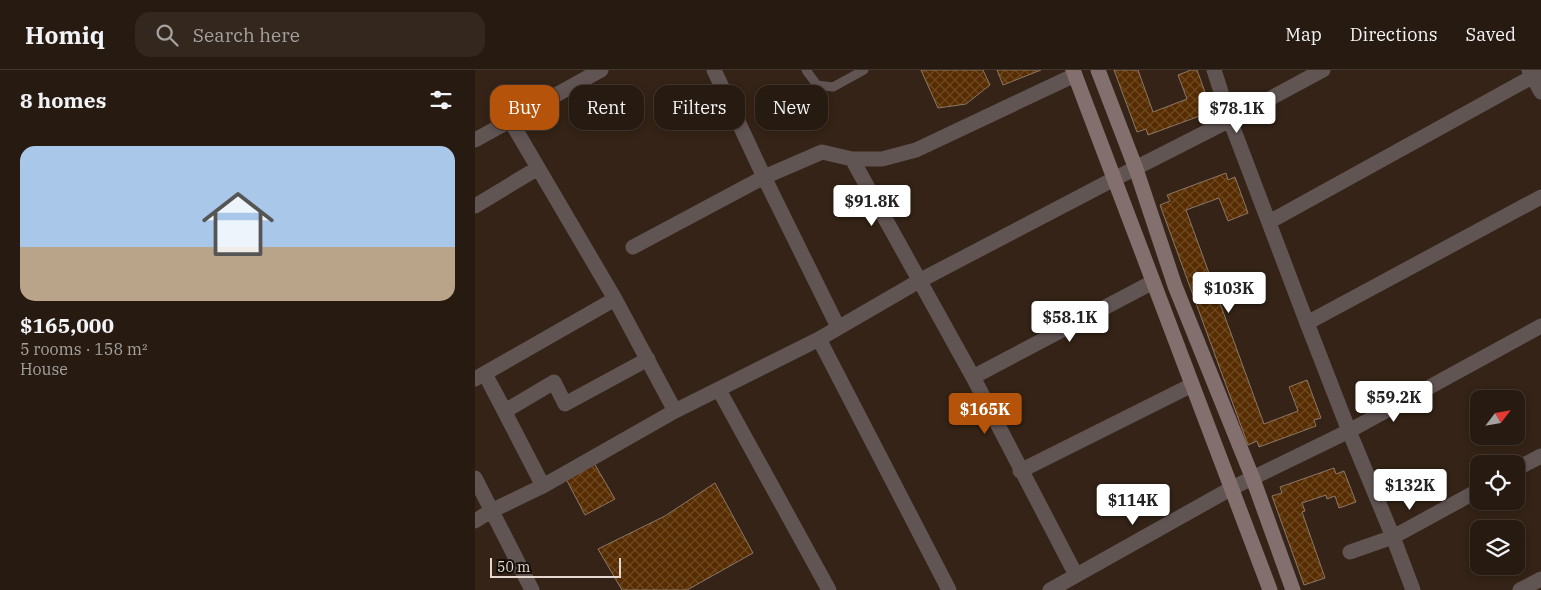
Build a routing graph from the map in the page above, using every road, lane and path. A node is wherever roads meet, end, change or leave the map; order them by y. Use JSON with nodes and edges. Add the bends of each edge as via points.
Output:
{"nodes":[{"id":1,"x":601,"y":70,"type":"edge"},
{"id":2,"x":714,"y":70,"type":"edge"},
{"id":3,"x":806,"y":70,"type":"edge"},
{"id":4,"x":864,"y":70,"type":"edge"},
{"id":5,"x":1098,"y":70,"type":"edge"},
{"id":6,"x":1214,"y":70,"type":"edge"},
{"id":7,"x":1323,"y":70,"type":"edge"},
{"id":8,"x":1074,"y":73,"type":"edge"},
{"id":9,"x":1534,"y":73,"type":"edge"},
{"id":10,"x":1541,"y":92,"type":"edge"},
{"id":11,"x":559,"y":93,"type":"edge"},
{"id":12,"x":1230,"y":120,"type":"junction"},
{"id":13,"x":492,"y":130,"type":"edge"},
{"id":14,"x":515,"y":130,"type":"edge"},
{"id":15,"x":475,"y":140,"type":"edge"},
{"id":16,"x":852,"y":159,"type":"junction"},
{"id":17,"x":538,"y":168,"type":"junction"},
{"id":18,"x":1136,"y":169,"type":"junction"},
{"id":19,"x":764,"y":176,"type":"junction"},
{"id":20,"x":1114,"y":179,"type":"junction"},
{"id":21,"x":1541,"y":197,"type":"edge"},
{"id":22,"x":475,"y":206,"type":"edge"},
{"id":23,"x":1269,"y":222,"type":"junction"},
{"id":24,"x":633,"y":247,"type":"dead end"},
{"id":25,"x":919,"y":281,"type":"junction"},
{"id":26,"x":1153,"y":282,"type":"junction"},
{"id":27,"x":615,"y":299,"type":"junction"},
{"id":28,"x":1307,"y":323,"type":"junction"},
{"id":29,"x":1541,"y":326,"type":"edge"},
{"id":30,"x":838,"y":327,"type":"junction"},
{"id":31,"x":819,"y":340,"type":"junction"},
{"id":32,"x":648,"y":359,"type":"junction"},
{"id":33,"x":480,"y":376,"type":"edge"},
{"id":34,"x":973,"y":378,"type":"junction"},
{"id":35,"x":1193,"y":385,"type":"junction"},
{"id":36,"x":719,"y":390,"type":"junction"},
{"id":37,"x":675,"y":411,"type":"junction"},
{"id":38,"x":1349,"y":431,"type":"junction"},
{"id":39,"x":1541,"y":456,"type":"edge"},
{"id":40,"x":1525,"y":464,"type":"edge"},
{"id":41,"x":1020,"y":471,"type":"junction"},
{"id":42,"x":475,"y":478,"type":"edge"},
{"id":43,"x":1253,"y":479,"type":"junction"},
{"id":44,"x":543,"y":486,"type":"junction"},
{"id":45,"x":1232,"y":488,"type":"junction"},
{"id":46,"x":1470,"y":495,"type":"edge"},
{"id":47,"x":491,"y":511,"type":"junction"},
{"id":48,"x":475,"y":521,"type":"edge"},
{"id":49,"x":1393,"y":537,"type":"junction"},
{"id":50,"x":1350,"y":552,"type":"dead end"},
{"id":51,"x":1076,"y":575,"type":"junction"},
{"id":52,"x":1541,"y":579,"type":"edge"},
{"id":53,"x":533,"y":590,"type":"edge"},
{"id":54,"x":829,"y":590,"type":"edge"},
{"id":55,"x":949,"y":590,"type":"edge"},
{"id":56,"x":1050,"y":590,"type":"edge"},
{"id":57,"x":1270,"y":590,"type":"edge"},
{"id":58,"x":1293,"y":590,"type":"edge"},
{"id":59,"x":1413,"y":590,"type":"edge"},
{"id":60,"x":1520,"y":590,"type":"edge"}],
"edges":[{"from":1,"to":11,"type":"street"},
{"from":2,"to":19,"type":"street"},
{"from":3,"to":4,"type":"lane","via":[[817,85],[833,87]]},
{"from":5,"to":18,"type":"street"},
{"from":6,"to":12,"type":"street"},
{"from":7,"to":12,"type":"street"},
{"from":8,"to":16,"type":"street","via":[[916,150],[882,159]]},
{"from":8,"to":20,"type":"street"},
{"from":9,"to":10,"type":"street"},
{"from":9,"to":23,"type":"street"},
{"from":12,"to":18,"type":"street"},
{"from":12,"to":23,"type":"street"},
{"from":13,"to":15,"type":"street"},
{"from":14,"to":17,"type":"street"},
{"from":16,"to":19,"type":"street","via":[[822,152]]},
{"from":16,"to":25,"type":"street"},
{"from":17,"to":22,"type":"street"},
{"from":17,"to":27,"type":"street"},
{"from":18,"to":20,"type":"street"},
{"from":18,"to":43,"type":"street","via":[[1175,286]]},
{"from":19,"to":24,"type":"street"},
{"from":19,"to":30,"type":"street"},
{"from":20,"to":25,"type":"street"},
{"from":20,"to":26,"type":"street"},
{"from":21,"to":28,"type":"street"},
{"from":23,"to":28,"type":"street"},
{"from":25,"to":30,"type":"street"},
{"from":25,"to":34,"type":"street"},
{"from":26,"to":34,"type":"street"},
{"from":26,"to":35,"type":"street"},
{"from":27,"to":32,"type":"street"},
{"from":27,"to":33,"type":"street"},
{"from":28,"to":38,"type":"street"},
{"from":29,"to":38,"type":"street"},
{"from":30,"to":31,"type":"street"},
{"from":31,"to":36,"type":"street"},
{"from":31,"to":55,"type":"street"},
{"from":32,"to":33,"type":"street","via":[[565,404],[554,382],[505,411]]},
{"from":32,"to":37,"type":"street"},
{"from":33,"to":44,"type":"street"},
{"from":34,"to":41,"type":"street"},
{"from":35,"to":41,"type":"street"},
{"from":35,"to":45,"type":"street"},
{"from":36,"to":37,"type":"street"},
{"from":36,"to":54,"type":"street"},
{"from":37,"to":44,"type":"street"},
{"from":38,"to":43,"type":"street"},
{"from":38,"to":49,"type":"street"},
{"from":39,"to":40,"type":"street"},
{"from":41,"to":51,"type":"street"},
{"from":42,"to":47,"type":"street"},
{"from":43,"to":45,"type":"street"},
{"from":43,"to":58,"type":"street"},
{"from":44,"to":47,"type":"street"},
{"from":45,"to":51,"type":"street"},
{"from":45,"to":57,"type":"street"},
{"from":46,"to":49,"type":"street"},
{"from":47,"to":48,"type":"street"},
{"from":47,"to":53,"type":"street"},
{"from":49,"to":50,"type":"street"},
{"from":49,"to":59,"type":"street"},
{"from":51,"to":56,"type":"street"},
{"from":52,"to":60,"type":"street"}]}
